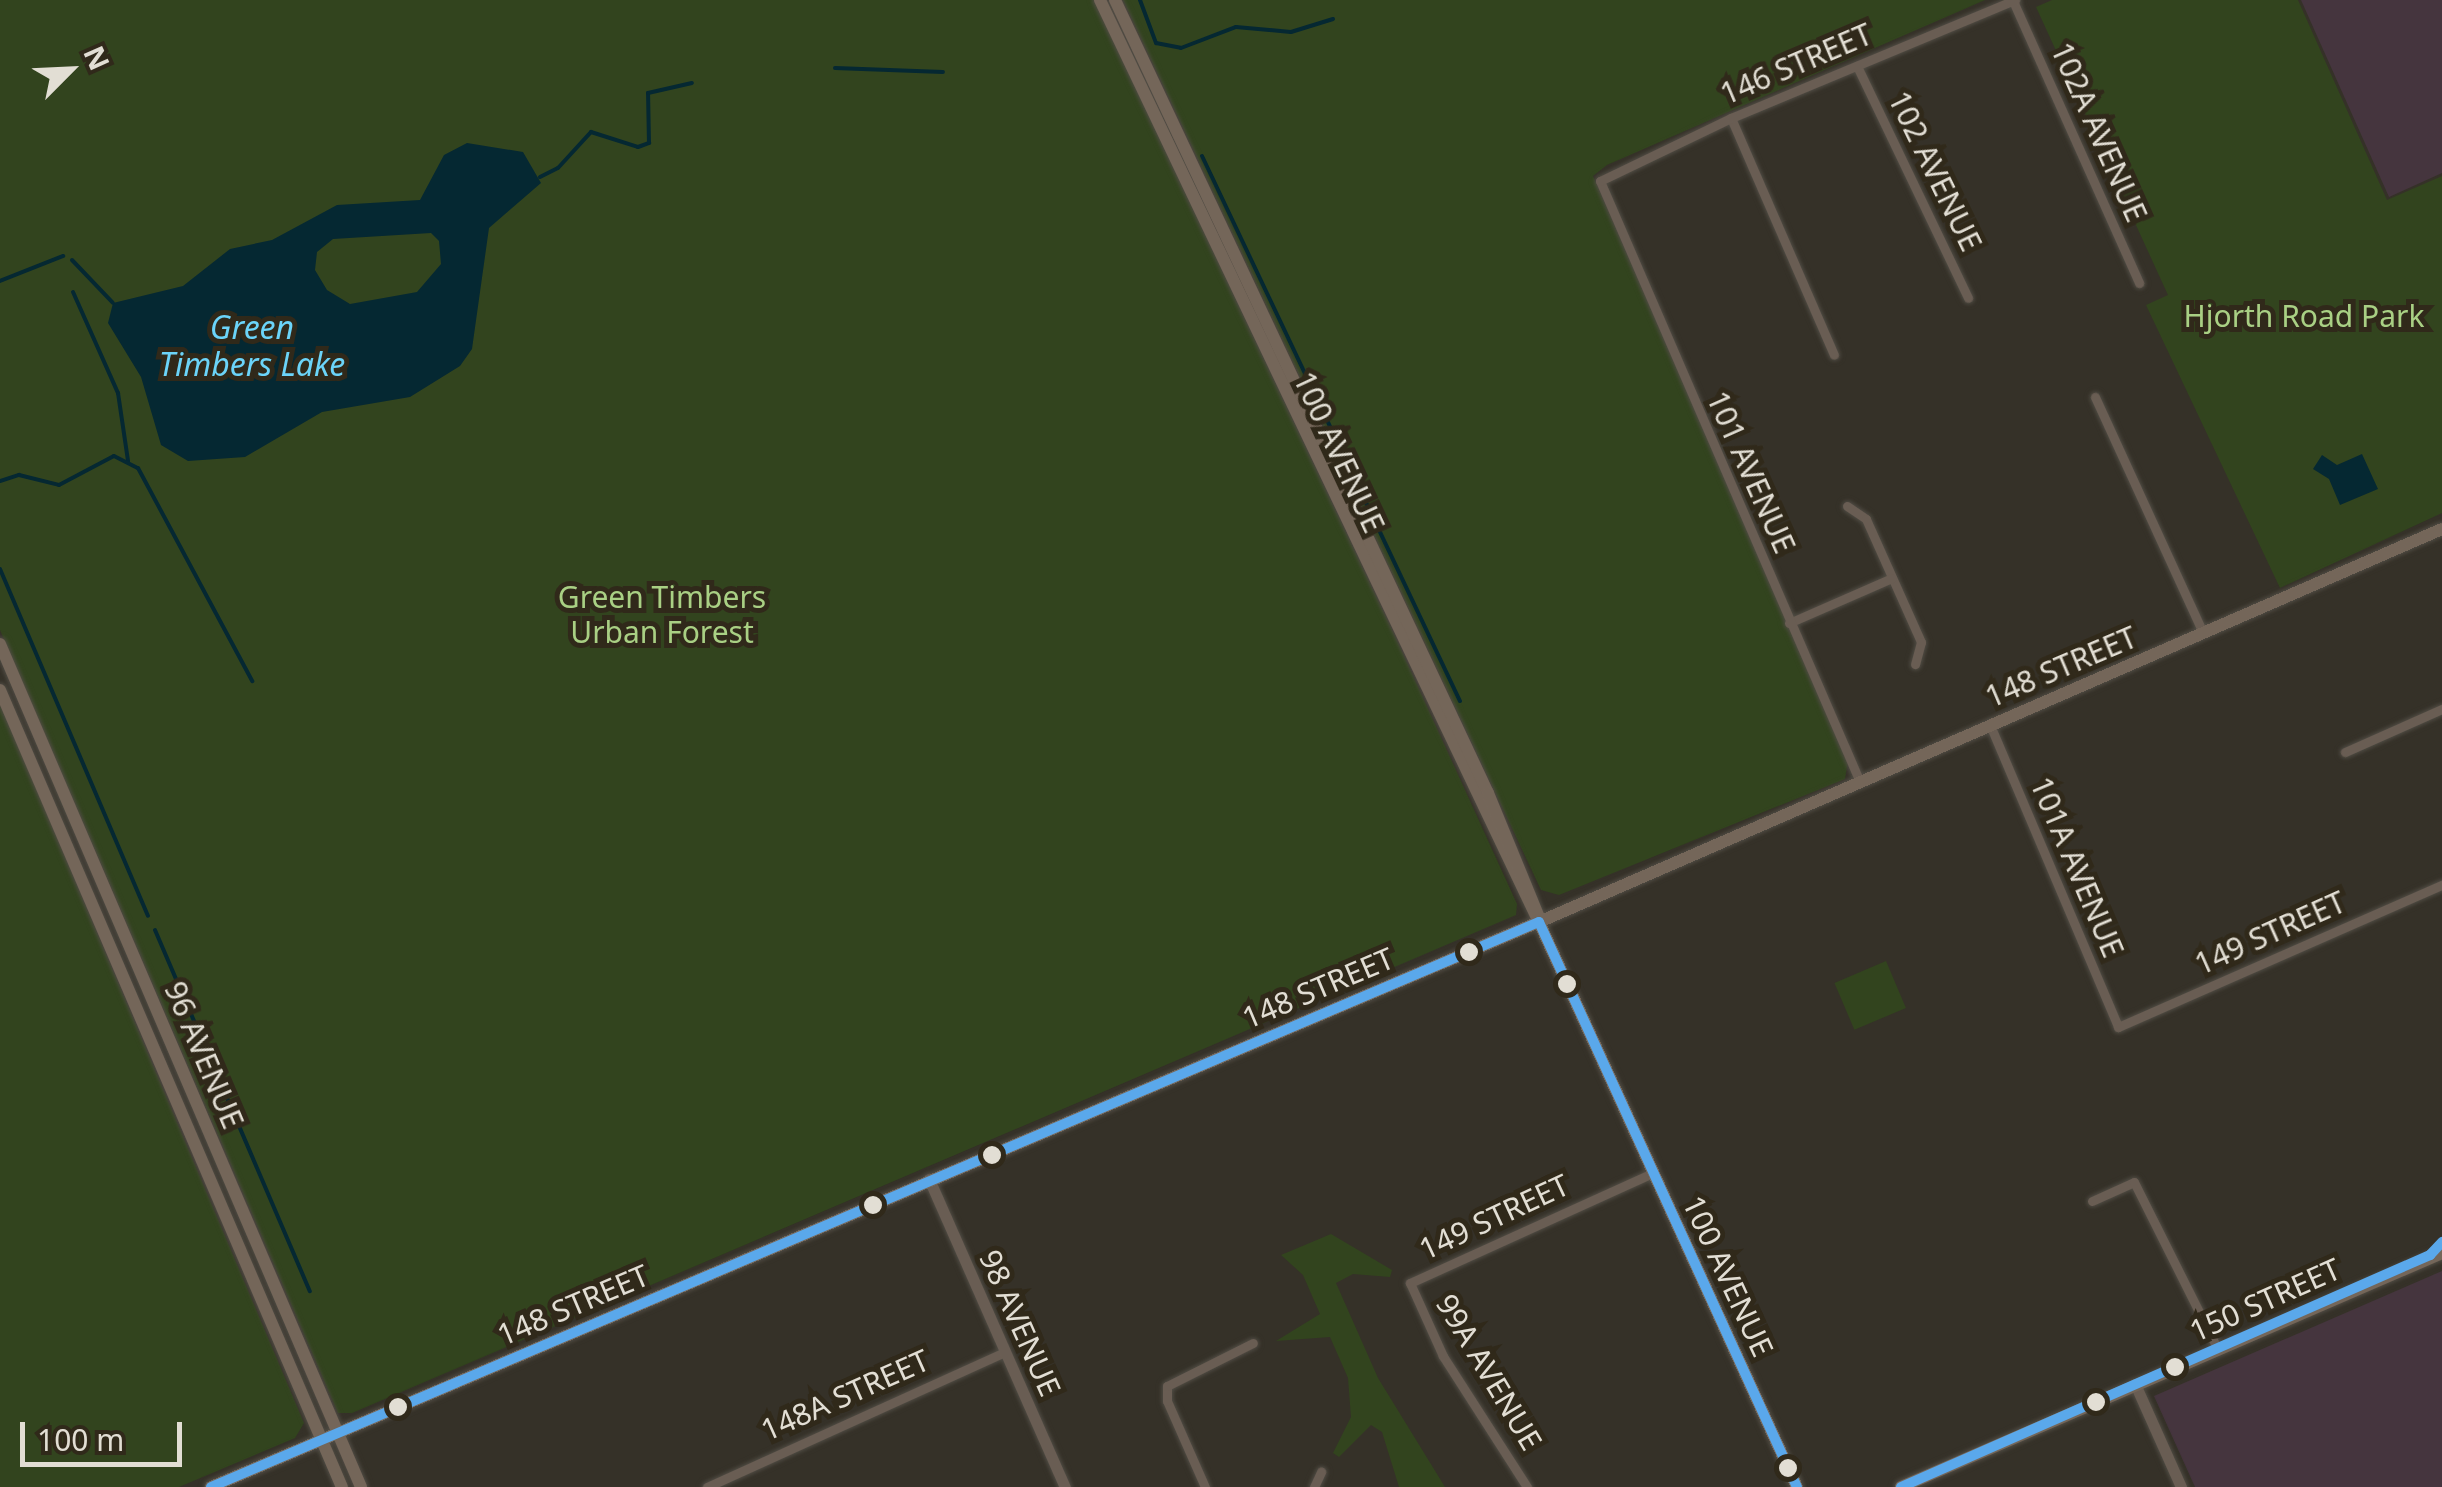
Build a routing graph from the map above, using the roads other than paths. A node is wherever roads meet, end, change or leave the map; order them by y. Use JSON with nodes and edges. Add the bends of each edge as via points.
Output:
{"nodes":[{"id":1,"x":1100,"y":0,"type":"edge"},
{"id":2,"x":1116,"y":0,"type":"edge"},
{"id":3,"x":2014,"y":0,"type":"edge"},
{"id":4,"x":1857,"y":66,"type":"junction"},
{"id":5,"x":1731,"y":118,"type":"junction"},
{"id":6,"x":1600,"y":181,"type":"joint"},
{"id":7,"x":2140,"y":283,"type":"dead end"},
{"id":8,"x":1968,"y":298,"type":"dead end"},
{"id":9,"x":1834,"y":355,"type":"dead end"},
{"id":10,"x":2095,"y":397,"type":"dead end"},
{"id":11,"x":1846,"y":506,"type":"dead end"},
{"id":12,"x":2442,"y":529,"type":"edge"},
{"id":13,"x":1892,"y":578,"type":"junction"},
{"id":14,"x":1789,"y":623,"type":"junction"},
{"id":15,"x":2203,"y":633,"type":"junction"},
{"id":16,"x":0,"y":644,"type":"edge"},
{"id":17,"x":1914,"y":664,"type":"dead end"},
{"id":18,"x":0,"y":690,"type":"edge"},
{"id":19,"x":2442,"y":708,"type":"edge"},
{"id":20,"x":1990,"y":725,"type":"junction"},
{"id":21,"x":2345,"y":752,"type":"dead end"},
{"id":22,"x":1860,"y":782,"type":"junction"},
{"id":23,"x":2442,"y":885,"type":"edge"},
{"id":24,"x":1539,"y":922,"type":"junction"},
{"id":25,"x":2118,"y":1028,"type":"joint"},
{"id":26,"x":1653,"y":1173,"type":"junction"},
{"id":27,"x":929,"y":1180,"type":"junction"},
{"id":28,"x":2092,"y":1200,"type":"dead end"},
{"id":29,"x":2442,"y":1242,"type":"edge"},
{"id":30,"x":2436,"y":1254,"type":"edge"},
{"id":31,"x":1410,"y":1283,"type":"joint"},
{"id":32,"x":1253,"y":1343,"type":"dead end"},
{"id":33,"x":2217,"y":1348,"type":"junction"},
{"id":34,"x":1005,"y":1352,"type":"junction"},
{"id":35,"x":2135,"y":1384,"type":"junction"},
{"id":36,"x":337,"y":1433,"type":"junction"},
{"id":37,"x":321,"y":1440,"type":"junction"},
{"id":38,"x":1321,"y":1472,"type":"dead end"},
{"id":39,"x":706,"y":1485,"type":"edge"},
{"id":40,"x":211,"y":1487,"type":"edge"},
{"id":41,"x":342,"y":1487,"type":"edge"},
{"id":42,"x":360,"y":1487,"type":"edge"},
{"id":43,"x":1064,"y":1487,"type":"edge"},
{"id":44,"x":1206,"y":1487,"type":"edge"},
{"id":45,"x":1314,"y":1487,"type":"edge"},
{"id":46,"x":1527,"y":1487,"type":"edge"},
{"id":47,"x":1797,"y":1487,"type":"edge"},
{"id":48,"x":1900,"y":1487,"type":"edge"},
{"id":49,"x":2181,"y":1487,"type":"edge"}],
"edges":[{"from":1,"to":24,"type":"main road","name":"100 AVENUE"},
{"from":2,"to":24,"type":"main road","name":"100 AVENUE","via":[[1518,857]]},
{"from":3,"to":4,"type":"street","name":"146 STREET"},
{"from":3,"to":7,"type":"street","name":"102A AVENUE"},
{"from":4,"to":5,"type":"street","name":"146 STREET"},
{"from":4,"to":8,"type":"street","name":"102 AVENUE"},
{"from":5,"to":6,"type":"street","name":"146 STREET"},
{"from":5,"to":9,"type":"street"},
{"from":6,"to":14,"type":"street","name":"101 AVENUE"},
{"from":10,"to":15,"type":"street"},
{"from":11,"to":13,"type":"street","via":[[1866,518]]},
{"from":12,"to":15,"type":"main road","name":"148 STREET"},
{"from":13,"to":14,"type":"street"},
{"from":13,"to":17,"type":"street","via":[[1921,642]]},
{"from":14,"to":22,"type":"street","name":"101 AVENUE"},
{"from":15,"to":20,"type":"main road","name":"148 STREET"},
{"from":16,"to":36,"type":"main road","name":"96 AVENUE"},
{"from":18,"to":37,"type":"main road","name":"96 AVENUE"},
{"from":19,"to":21,"type":"street"},
{"from":20,"to":22,"type":"main road","name":"148 STREET"},
{"from":20,"to":25,"type":"street","name":"101A AVENUE"},
{"from":22,"to":24,"type":"main road","name":"148 STREET"},
{"from":23,"to":25,"type":"street","name":"149 STREET"},
{"from":24,"to":26,"type":"main road","name":"100 AVENUE"},
{"from":24,"to":27,"type":"main road","name":"148 STREET"},
{"from":26,"to":31,"type":"street","name":"149 STREET"},
{"from":26,"to":47,"type":"main road","name":"100 AVENUE"},
{"from":27,"to":34,"type":"street","name":"98 AVENUE"},
{"from":27,"to":36,"type":"main road","name":"148 STREET"},
{"from":28,"to":33,"type":"street","via":[[2134,1182]]},
{"from":29,"to":30,"type":"main road","name":"150 STREET"},
{"from":30,"to":33,"type":"main road","name":"150 STREET"},
{"from":31,"to":46,"type":"street","name":"99A AVENUE","via":[[1443,1356]]},
{"from":32,"to":44,"type":"street","via":[[1167,1386],[1167,1401]]},
{"from":33,"to":35,"type":"main road","name":"150 STREET"},
{"from":34,"to":39,"type":"street","name":"148A STREET"},
{"from":34,"to":43,"type":"street","name":"98 AVENUE"},
{"from":35,"to":48,"type":"main road","name":"150 STREET"},
{"from":35,"to":49,"type":"street"},
{"from":36,"to":37,"type":"main road","name":"148 STREET"},
{"from":36,"to":42,"type":"main road","name":"96 AVENUE"},
{"from":37,"to":40,"type":"main road","name":"148 STREET"},
{"from":37,"to":41,"type":"main road","name":"96 AVENUE"},
{"from":38,"to":45,"type":"street"}]}
